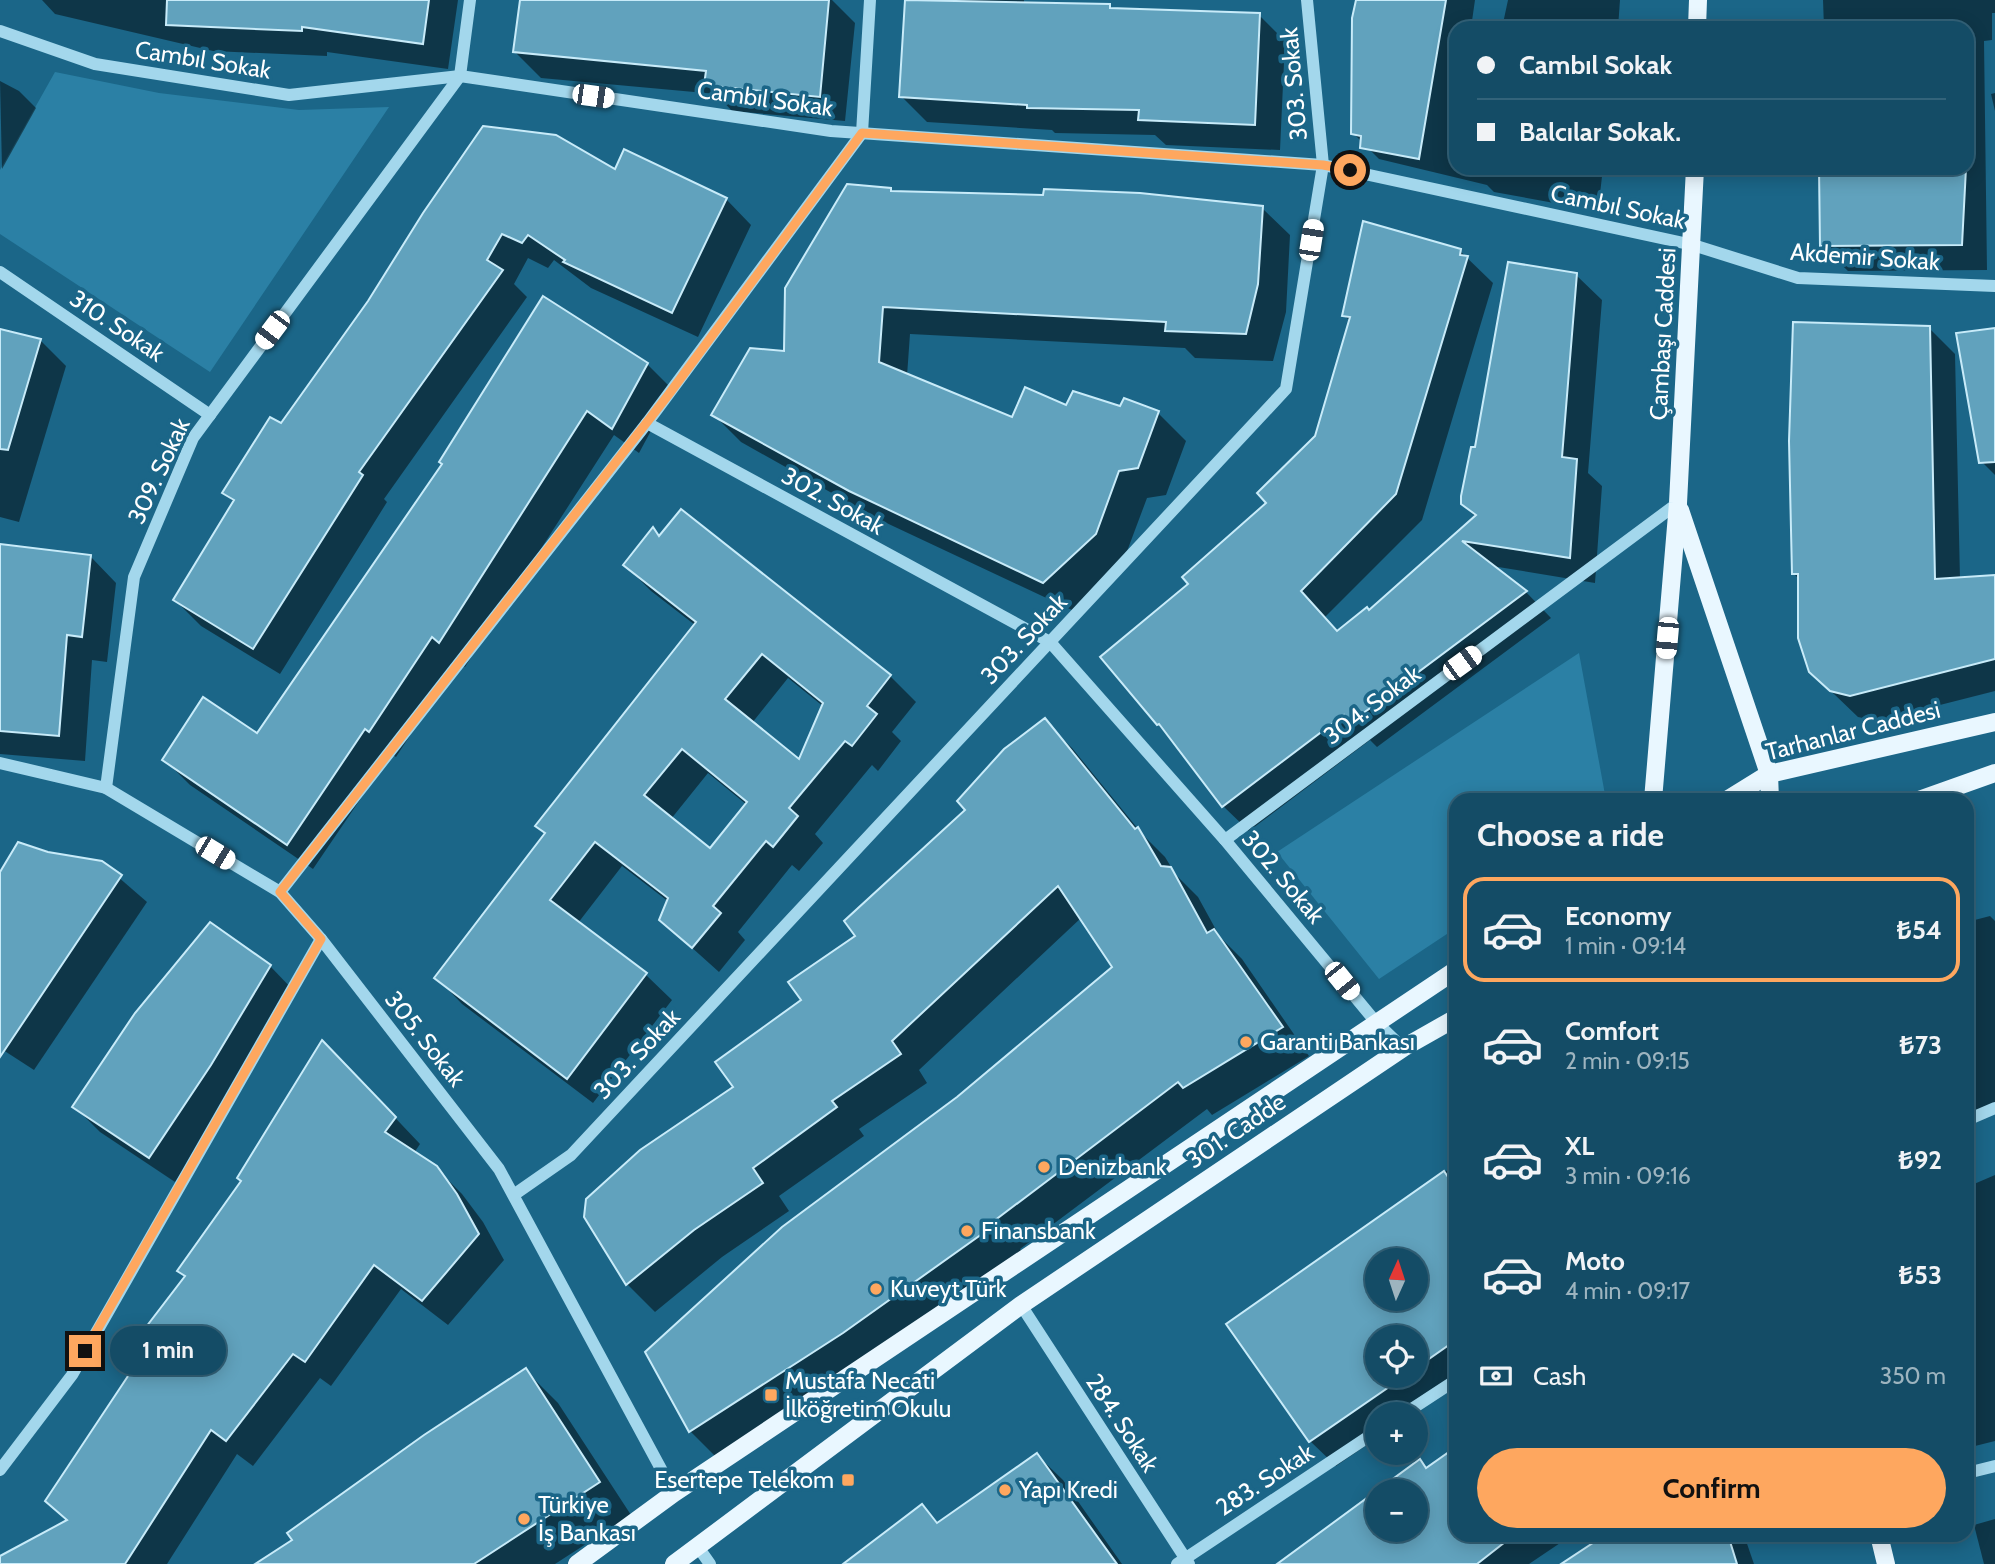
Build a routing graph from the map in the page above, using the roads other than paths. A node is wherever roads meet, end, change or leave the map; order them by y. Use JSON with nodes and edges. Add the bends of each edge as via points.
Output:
{"nodes":[{"id":1,"x":470,"y":0,"type":"edge"},
{"id":2,"x":870,"y":0,"type":"edge"},
{"id":3,"x":1307,"y":0,"type":"edge"},
{"id":4,"x":1698,"y":0,"type":"edge"},
{"id":5,"x":1697,"y":21,"type":"edge"},
{"id":6,"x":0,"y":31,"type":"edge"},
{"id":7,"x":460,"y":76,"type":"junction"},
{"id":8,"x":862,"y":133,"type":"junction"},
{"id":9,"x":1323,"y":165,"type":"junction"},
{"id":10,"x":1695,"y":175,"type":"edge"},
{"id":11,"x":1693,"y":245,"type":"junction"},
{"id":12,"x":0,"y":272,"type":"edge"},
{"id":13,"x":1995,"y":286,"type":"edge"},
{"id":14,"x":210,"y":415,"type":"junction"},
{"id":15,"x":647,"y":423,"type":"junction"},
{"id":16,"x":1678,"y":503,"type":"junction"},
{"id":17,"x":1049,"y":642,"type":"junction"},
{"id":18,"x":1995,"y":722,"type":"edge"},
{"id":19,"x":0,"y":764,"type":"edge"},
{"id":20,"x":1995,"y":773,"type":"edge"},
{"id":21,"x":1769,"y":774,"type":"junction"},
{"id":22,"x":106,"y":788,"type":"junction"},
{"id":23,"x":1654,"y":793,"type":"edge"},
{"id":24,"x":1738,"y":793,"type":"edge"},
{"id":25,"x":1770,"y":793,"type":"edge"},
{"id":26,"x":1939,"y":793,"type":"edge"},
{"id":27,"x":1226,"y":840,"type":"junction"},
{"id":28,"x":280,"y":892,"type":"junction"},
{"id":29,"x":321,"y":939,"type":"junction"},
{"id":30,"x":1449,"y":974,"type":"edge"},
{"id":31,"x":1375,"y":1021,"type":"junction"},
{"id":32,"x":1449,"y":1022,"type":"edge"},
{"id":33,"x":1403,"y":1048,"type":"junction"},
{"id":34,"x":1995,"y":1108,"type":"edge"},
{"id":35,"x":1974,"y":1117,"type":"edge"},
{"id":36,"x":514,"y":1194,"type":"junction"},
{"id":37,"x":1021,"y":1305,"type":"junction"},
{"id":38,"x":1449,"y":1385,"type":"edge"},
{"id":39,"x":1422,"y":1402,"type":"edge"},
{"id":40,"x":1365,"y":1439,"type":"edge"},
{"id":41,"x":1995,"y":1466,"type":"edge"},
{"id":42,"x":0,"y":1470,"type":"edge"},
{"id":43,"x":1974,"y":1471,"type":"edge"},
{"id":44,"x":674,"y":1493,"type":"junction"},
{"id":45,"x":1880,"y":1542,"type":"edge"},
{"id":46,"x":698,"y":1547,"type":"junction"},
{"id":47,"x":1183,"y":1562,"type":"edge"},
{"id":48,"x":577,"y":1564,"type":"edge"},
{"id":49,"x":674,"y":1564,"type":"edge"},
{"id":50,"x":710,"y":1564,"type":"edge"},
{"id":51,"x":1886,"y":1564,"type":"edge"}],
"edges":[{"from":1,"to":7,"type":"street","name":"309. Sokak"},
{"from":2,"to":8,"type":"street"},
{"from":3,"to":9,"type":"street","name":"303. Sokak"},
{"from":4,"to":5,"type":"main road"},
{"from":6,"to":7,"type":"street","name":"Cambıl Sokak","via":[[95,64],[289,95]]},
{"from":7,"to":8,"type":"street","name":"Cambıl Sokak"},
{"from":7,"to":14,"type":"street","name":"309. Sokak"},
{"from":8,"to":9,"type":"street","name":"Cambıl Sokak"},
{"from":8,"to":15,"type":"street"},
{"from":9,"to":11,"type":"street","name":"Cambıl Sokak"},
{"from":9,"to":17,"type":"street","name":"303. Sokak","via":[[1286,389]]},
{"from":10,"to":11,"type":"main road","name":"Çambaşı Caddesi"},
{"from":11,"to":13,"type":"street","name":"Akdemir Sokak","via":[[1798,278]]},
{"from":11,"to":16,"type":"main road","name":"Çambaşı Caddesi"},
{"from":12,"to":14,"type":"street","name":"310. Sokak"},
{"from":14,"to":22,"type":"street","name":"309. Sokak","via":[[193,438],[134,577]]},
{"from":15,"to":17,"type":"street","name":"302. Sokak"},
{"from":15,"to":28,"type":"street"},
{"from":16,"to":21,"type":"main road","name":"Çambaşı Caddesi"},
{"from":16,"to":23,"type":"main road","name":"Çambaşı Caddesi"},
{"from":16,"to":27,"type":"street","name":"304. Sokak"},
{"from":17,"to":27,"type":"street","name":"302. Sokak"},
{"from":17,"to":36,"type":"street","name":"303. Sokak","via":[[571,1155]]},
{"from":18,"to":21,"type":"main road","name":"Tarhanlar Caddesi"},
{"from":19,"to":22,"type":"street","name":"305. Sokak"},
{"from":20,"to":26,"type":"main road"},
{"from":21,"to":24,"type":"main road","name":"Tarhanlar Caddesi"},
{"from":21,"to":25,"type":"main road","name":"Çambaşı Caddesi"},
{"from":22,"to":28,"type":"street","name":"305. Sokak"},
{"from":27,"to":31,"type":"street","name":"302. Sokak"},
{"from":28,"to":29,"type":"street","name":"305. Sokak"},
{"from":29,"to":36,"type":"street","name":"305. Sokak"},
{"from":29,"to":42,"type":"street","via":[[72,1375]]},
{"from":30,"to":31,"type":"main road","name":"301. Cadde"},
{"from":31,"to":33,"type":"street","name":"302. Sokak"},
{"from":31,"to":44,"type":"main road","name":"301. Cadde"},
{"from":32,"to":33,"type":"main road","name":"301. Cadde"},
{"from":33,"to":37,"type":"main road","name":"301. Cadde"},
{"from":34,"to":35,"type":"street"},
{"from":36,"to":44,"type":"street","name":"305. Sokak"},
{"from":37,"to":46,"type":"main road","name":"301. Cadde"},
{"from":37,"to":47,"type":"street","name":"284. Sokak"},
{"from":38,"to":39,"type":"street"},
{"from":40,"to":47,"type":"street","name":"283. Sokak"},
{"from":41,"to":43,"type":"street"},
{"from":44,"to":48,"type":"main road","name":"301. Cadde"},
{"from":45,"to":51,"type":"main road"},
{"from":46,"to":49,"type":"main road","name":"301. Cadde"},
{"from":46,"to":50,"type":"street"}]}
